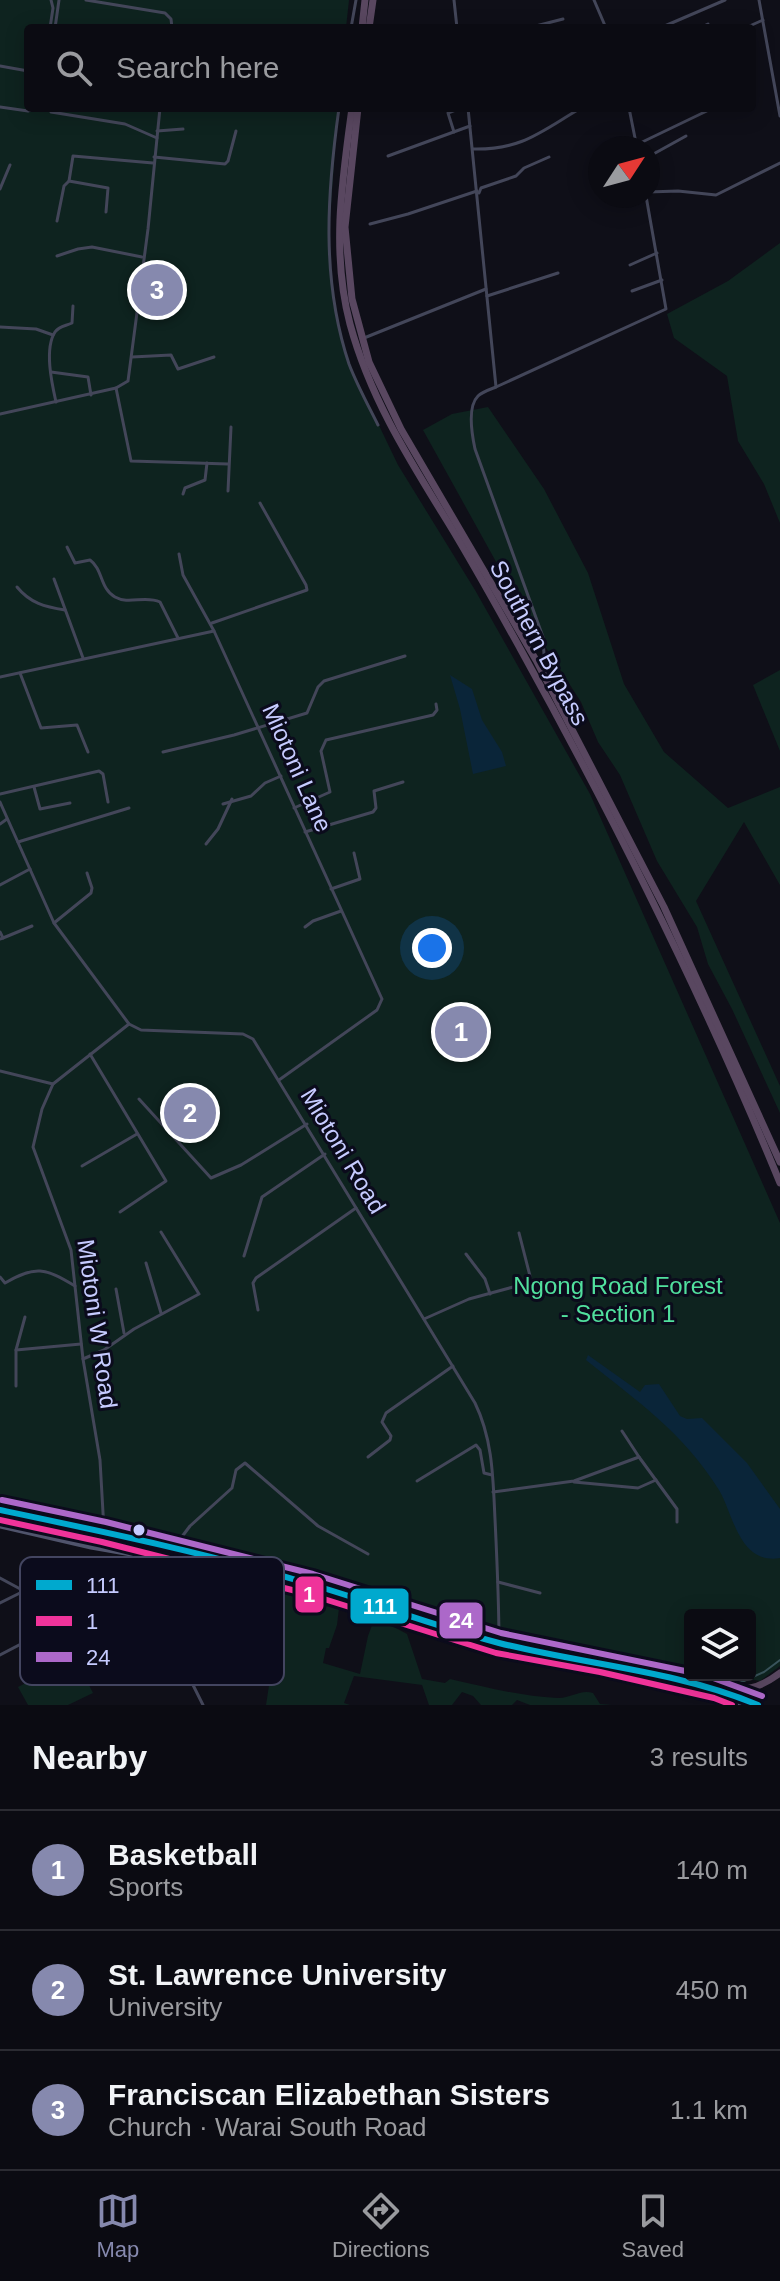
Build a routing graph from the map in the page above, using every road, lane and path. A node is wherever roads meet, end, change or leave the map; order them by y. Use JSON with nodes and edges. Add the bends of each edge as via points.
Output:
{"nodes":[{"id":1,"x":51,"y":0,"type":"edge"},
{"id":2,"x":59,"y":0,"type":"edge"},
{"id":3,"x":88,"y":0,"type":"edge"},
{"id":4,"x":356,"y":0,"type":"edge"},
{"id":5,"x":365,"y":0,"type":"edge"},
{"id":6,"x":373,"y":0,"type":"edge"},
{"id":7,"x":454,"y":0,"type":"edge"},
{"id":8,"x":594,"y":0,"type":"edge"},
{"id":9,"x":725,"y":0,"type":"edge"},
{"id":10,"x":759,"y":0,"type":"edge"},
{"id":11,"x":563,"y":19,"type":"dead end"},
{"id":12,"x":763,"y":20,"type":"junction"},
{"id":13,"x":52,"y":24,"type":"edge"},
{"id":14,"x":53,"y":24,"type":"edge"},
{"id":15,"x":172,"y":24,"type":"edge"},
{"id":16,"x":352,"y":24,"type":"edge"},
{"id":17,"x":362,"y":24,"type":"edge"},
{"id":18,"x":370,"y":24,"type":"edge"},
{"id":19,"x":457,"y":24,"type":"edge"},
{"id":20,"x":544,"y":24,"type":"edge"},
{"id":21,"x":604,"y":24,"type":"edge"},
{"id":22,"x":669,"y":24,"type":"edge"},
{"id":23,"x":754,"y":24,"type":"edge"},
{"id":24,"x":0,"y":66,"type":"edge"},
{"id":25,"x":24,"y":70,"type":"edge"},
{"id":26,"x":0,"y":107,"type":"edge"},
{"id":27,"x":24,"y":110,"type":"edge"},
{"id":28,"x":51,"y":112,"type":"dead end"},
{"id":29,"x":159,"y":112,"type":"edge"},
{"id":30,"x":339,"y":112,"type":"edge"},
{"id":31,"x":351,"y":112,"type":"edge"},
{"id":32,"x":358,"y":112,"type":"edge"},
{"id":33,"x":450,"y":112,"type":"edge"},
{"id":34,"x":468,"y":112,"type":"edge"},
{"id":35,"x":574,"y":112,"type":"edge"},
{"id":36,"x":630,"y":112,"type":"edge"},
{"id":37,"x":705,"y":112,"type":"edge"},
{"id":38,"x":780,"y":116,"type":"edge"},
{"id":39,"x":470,"y":126,"type":"junction"},
{"id":40,"x":183,"y":129,"type":"dead end"},
{"id":41,"x":157,"y":131,"type":"junction"},
{"id":42,"x":236,"y":131,"type":"dead end"},
{"id":43,"x":454,"y":132,"type":"junction"},
{"id":44,"x":634,"y":136,"type":"edge"},
{"id":45,"x":658,"y":136,"type":"edge"},
{"id":46,"x":686,"y":136,"type":"dead end"},
{"id":47,"x":157,"y":138,"type":"junction"},
{"id":48,"x":473,"y":149,"type":"junction"},
{"id":49,"x":660,"y":150,"type":"edge"},
{"id":50,"x":388,"y":156,"type":"dead end"},
{"id":51,"x":154,"y":157,"type":"junction"},
{"id":52,"x":549,"y":157,"type":"dead end"},
{"id":53,"x":153,"y":163,"type":"junction"},
{"id":54,"x":780,"y":163,"type":"edge"},
{"id":55,"x":10,"y":165,"type":"dead end"},
{"id":56,"x":69,"y":181,"type":"junction"},
{"id":57,"x":0,"y":189,"type":"edge"},
{"id":58,"x":660,"y":193,"type":"edge"},
{"id":59,"x":477,"y":194,"type":"junction"},
{"id":60,"x":649,"y":208,"type":"edge"},
{"id":61,"x":106,"y":212,"type":"dead end"},
{"id":62,"x":57,"y":221,"type":"dead end"},
{"id":63,"x":370,"y":224,"type":"dead end"},
{"id":64,"x":657,"y":253,"type":"junction"},
{"id":65,"x":57,"y":256,"type":"dead end"},
{"id":66,"x":142,"y":257,"type":"junction"},
{"id":67,"x":630,"y":265,"type":"dead end"},
{"id":68,"x":558,"y":273,"type":"dead end"},
{"id":69,"x":662,"y":280,"type":"junction"},
{"id":70,"x":486,"y":289,"type":"junction"},
{"id":71,"x":632,"y":291,"type":"dead end"},
{"id":72,"x":487,"y":296,"type":"junction"},
{"id":73,"x":73,"y":306,"type":"dead end"},
{"id":74,"x":0,"y":327,"type":"edge"},
{"id":75,"x":53,"y":335,"type":"junction"},
{"id":76,"x":361,"y":339,"type":"junction"},
{"id":77,"x":132,"y":357,"type":"junction"},
{"id":78,"x":214,"y":357,"type":"dead end"},
{"id":79,"x":49,"y":372,"type":"junction"},
{"id":80,"x":496,"y":387,"type":"junction"},
{"id":81,"x":116,"y":388,"type":"junction"},
{"id":82,"x":91,"y":395,"type":"junction"},
{"id":83,"x":56,"y":402,"type":"junction"},
{"id":84,"x":0,"y":414,"type":"edge"},
{"id":85,"x":378,"y":425,"type":"dead end"},
{"id":86,"x":231,"y":427,"type":"dead end"},
{"id":87,"x":207,"y":463,"type":"junction"},
{"id":88,"x":228,"y":464,"type":"junction"},
{"id":89,"x":228,"y":491,"type":"dead end"},
{"id":90,"x":183,"y":494,"type":"dead end"},
{"id":91,"x":260,"y":503,"type":"dead end"},
{"id":92,"x":67,"y":547,"type":"dead end"},
{"id":93,"x":179,"y":554,"type":"dead end"},
{"id":94,"x":54,"y":579,"type":"dead end"},
{"id":95,"x":17,"y":587,"type":"dead end"},
{"id":96,"x":65,"y":610,"type":"junction"},
{"id":97,"x":212,"y":623,"type":"junction"},
{"id":98,"x":214,"y":631,"type":"junction"},
{"id":99,"x":178,"y":638,"type":"junction"},
{"id":100,"x":405,"y":656,"type":"dead end"},
{"id":101,"x":84,"y":660,"type":"junction"},
{"id":102,"x":20,"y":673,"type":"junction"},
{"id":103,"x":0,"y":677,"type":"edge"},
{"id":104,"x":545,"y":677,"type":"junction"},
{"id":105,"x":436,"y":704,"type":"dead end"},
{"id":106,"x":259,"y":728,"type":"junction"},
{"id":107,"x":88,"y":752,"type":"dead end"},
{"id":108,"x":163,"y":752,"type":"dead end"},
{"id":109,"x":281,"y":776,"type":"junction"},
{"id":110,"x":403,"y":782,"type":"dead end"},
{"id":111,"x":34,"y":787,"type":"junction"},
{"id":112,"x":0,"y":794,"type":"edge"},
{"id":113,"x":232,"y":799,"type":"junction"},
{"id":114,"x":0,"y":802,"type":"edge"},
{"id":115,"x":108,"y":802,"type":"dead end"},
{"id":116,"x":70,"y":803,"type":"dead end"},
{"id":117,"x":223,"y":804,"type":"dead end"},
{"id":118,"x":129,"y":808,"type":"dead end"},
{"id":119,"x":294,"y":808,"type":"junction"},
{"id":120,"x":7,"y":819,"type":"junction"},
{"id":121,"x":0,"y":824,"type":"edge"},
{"id":122,"x":305,"y":832,"type":"junction"},
{"id":123,"x":18,"y":842,"type":"junction"},
{"id":124,"x":206,"y":844,"type":"dead end"},
{"id":125,"x":354,"y":853,"type":"dead end"},
{"id":126,"x":30,"y":869,"type":"junction"},
{"id":127,"x":87,"y":873,"type":"dead end"},
{"id":128,"x":0,"y":885,"type":"edge"},
{"id":129,"x":331,"y":889,"type":"junction"},
{"id":130,"x":341,"y":911,"type":"junction"},
{"id":131,"x":54,"y":923,"type":"junction"},
{"id":132,"x":32,"y":926,"type":"dead end"},
{"id":133,"x":305,"y":927,"type":"dead end"},
{"id":134,"x":0,"y":932,"type":"edge"},
{"id":135,"x":2,"y":939,"type":"edge"},
{"id":136,"x":129,"y":1024,"type":"junction"},
{"id":137,"x":90,"y":1054,"type":"junction"},
{"id":138,"x":0,"y":1071,"type":"edge"},
{"id":139,"x":279,"y":1080,"type":"junction"},
{"id":140,"x":53,"y":1084,"type":"junction"},
{"id":141,"x":139,"y":1099,"type":"dead end"},
{"id":142,"x":307,"y":1124,"type":"junction"},
{"id":143,"x":137,"y":1134,"type":"junction"},
{"id":144,"x":325,"y":1154,"type":"junction"},
{"id":145,"x":780,"y":1162,"type":"edge"},
{"id":146,"x":82,"y":1166,"type":"dead end"},
{"id":147,"x":780,"y":1183,"type":"edge"},
{"id":148,"x":357,"y":1208,"type":"junction"},
{"id":149,"x":120,"y":1212,"type":"dead end"},
{"id":150,"x":161,"y":1232,"type":"dead end"},
{"id":151,"x":519,"y":1233,"type":"dead end"},
{"id":152,"x":466,"y":1254,"type":"dead end"},
{"id":153,"x":244,"y":1256,"type":"dead end"},
{"id":154,"x":146,"y":1263,"type":"dead end"},
{"id":155,"x":0,"y":1277,"type":"edge"},
{"id":156,"x":75,"y":1286,"type":"junction"},
{"id":157,"x":116,"y":1289,"type":"dead end"},
{"id":158,"x":490,"y":1294,"type":"junction"},
{"id":159,"x":258,"y":1310,"type":"dead end"},
{"id":160,"x":161,"y":1313,"type":"junction"},
{"id":161,"x":25,"y":1317,"type":"dead end"},
{"id":162,"x":424,"y":1319,"type":"junction"},
{"id":163,"x":125,"y":1335,"type":"junction"},
{"id":164,"x":81,"y":1344,"type":"junction"},
{"id":165,"x":16,"y":1350,"type":"junction"},
{"id":166,"x":83,"y":1359,"type":"junction"},
{"id":167,"x":453,"y":1366,"type":"junction"},
{"id":168,"x":16,"y":1386,"type":"dead end"},
{"id":169,"x":622,"y":1431,"type":"dead end"},
{"id":170,"x":368,"y":1457,"type":"dead end"},
{"id":171,"x":639,"y":1457,"type":"junction"},
{"id":172,"x":492,"y":1475,"type":"junction"},
{"id":173,"x":656,"y":1480,"type":"junction"},
{"id":174,"x":417,"y":1481,"type":"dead end"},
{"id":175,"x":574,"y":1481,"type":"junction"},
{"id":176,"x":493,"y":1492,"type":"junction"},
{"id":177,"x":0,"y":1510,"type":"edge"},
{"id":178,"x":677,"y":1522,"type":"dead end"},
{"id":179,"x":0,"y":1526,"type":"edge"},
{"id":180,"x":104,"y":1532,"type":"junction"},
{"id":181,"x":172,"y":1550,"type":"junction"},
{"id":182,"x":368,"y":1554,"type":"dead end"},
{"id":183,"x":148,"y":1557,"type":"edge"},
{"id":184,"x":201,"y":1557,"type":"edge"},
{"id":185,"x":0,"y":1578,"type":"edge"},
{"id":186,"x":284,"y":1578,"type":"edge"},
{"id":187,"x":498,"y":1582,"type":"junction"},
{"id":188,"x":20,"y":1589,"type":"edge"},
{"id":189,"x":284,"y":1591,"type":"edge"},
{"id":190,"x":20,"y":1593,"type":"edge"},
{"id":191,"x":540,"y":1593,"type":"dead end"},
{"id":192,"x":0,"y":1603,"type":"edge"},
{"id":193,"x":499,"y":1643,"type":"junction"},
{"id":194,"x":20,"y":1645,"type":"edge"},
{"id":195,"x":0,"y":1655,"type":"edge"},
{"id":196,"x":780,"y":1673,"type":"edge"},
{"id":197,"x":194,"y":1685,"type":"edge"},
{"id":198,"x":717,"y":1688,"type":"junction"},
{"id":199,"x":203,"y":1705,"type":"edge"},
{"id":200,"x":741,"y":1705,"type":"edge"},
{"id":201,"x":758,"y":1705,"type":"edge"}],
"edges":[{"from":1,"to":13,"type":"street"},
{"from":2,"to":14,"type":"street"},
{"from":3,"to":15,"type":"street","via":[[159,12]]},
{"from":4,"to":16,"type":"street"},
{"from":5,"to":17,"type":"highway"},
{"from":6,"to":18,"type":"highway"},
{"from":7,"to":19,"type":"street"},
{"from":8,"to":21,"type":"street"},
{"from":9,"to":22,"type":"street"},
{"from":10,"to":12,"type":"street"},
{"from":11,"to":20,"type":"street"},
{"from":12,"to":23,"type":"street"},
{"from":12,"to":38,"type":"street"},
{"from":24,"to":25,"type":"street"},
{"from":26,"to":27,"type":"street"},
{"from":28,"to":47,"type":"street","via":[[125,124]]},
{"from":29,"to":41,"type":"street"},
{"from":30,"to":85,"type":"street","via":[[327,229],[335,304],[350,367]]},
{"from":31,"to":147,"type":"highway","name":"Southern Bypass","via":[[340,201],[340,264],[363,367],[388,422],[477,571],[657,909]]},
{"from":32,"to":76,"type":"highway","name":"Southern Bypass","via":[[345,227]]},
{"from":33,"to":43,"type":"street"},
{"from":34,"to":39,"type":"street"},
{"from":35,"to":48,"type":"street","via":[[518,145]]},
{"from":36,"to":44,"type":"street"},
{"from":37,"to":45,"type":"street"},
{"from":39,"to":43,"type":"street"},
{"from":39,"to":48,"type":"street"},
{"from":40,"to":41,"type":"street"},
{"from":41,"to":47,"type":"street"},
{"from":42,"to":51,"type":"street","via":[[225,164]]},
{"from":43,"to":50,"type":"street"},
{"from":46,"to":49,"type":"street"},
{"from":47,"to":51,"type":"street"},
{"from":48,"to":59,"type":"street"},
{"from":51,"to":53,"type":"street"},
{"from":52,"to":59,"type":"street"},
{"from":53,"to":56,"type":"street","via":[[74,155]]},
{"from":53,"to":66,"type":"street"},
{"from":54,"to":58,"type":"street","via":[[716,195]]},
{"from":55,"to":57,"type":"street"},
{"from":56,"to":61,"type":"street","via":[[108,188]]},
{"from":56,"to":62,"type":"street"},
{"from":59,"to":63,"type":"street"},
{"from":59,"to":70,"type":"street"},
{"from":60,"to":64,"type":"street"},
{"from":64,"to":67,"type":"street"},
{"from":64,"to":69,"type":"street"},
{"from":65,"to":66,"type":"street","via":[[92,247]]},
{"from":66,"to":77,"type":"street"},
{"from":68,"to":72,"type":"street"},
{"from":69,"to":71,"type":"street"},
{"from":69,"to":80,"type":"street","via":[[666,309]]},
{"from":70,"to":72,"type":"street"},
{"from":70,"to":76,"type":"street"},
{"from":72,"to":80,"type":"street"},
{"from":73,"to":75,"type":"street","via":[[73,322]]},
{"from":74,"to":75,"type":"street"},
{"from":75,"to":79,"type":"street"},
{"from":76,"to":104,"type":"highway","name":"Southern Bypass","via":[[388,405]]},
{"from":77,"to":78,"type":"street","via":[[171,355],[178,369]]},
{"from":77,"to":81,"type":"street","via":[[128,381]]},
{"from":79,"to":82,"type":"street","via":[[88,377]]},
{"from":79,"to":83,"type":"street"},
{"from":80,"to":104,"type":"street","via":[[475,401],[474,444],[543,637]]},
{"from":81,"to":82,"type":"street"},
{"from":81,"to":87,"type":"street","via":[[131,461]]},
{"from":82,"to":83,"type":"street"},
{"from":83,"to":84,"type":"street"},
{"from":86,"to":88,"type":"street"},
{"from":87,"to":88,"type":"street"},
{"from":87,"to":90,"type":"street","via":[[205,480]]},
{"from":88,"to":89,"type":"street"},
{"from":91,"to":97,"type":"street","via":[[307,590]]},
{"from":92,"to":99,"type":"street","via":[[75,563],[90,560],[97,565],[114,597],[160,602]]},
{"from":93,"to":97,"type":"street","name":"Miotoni Lane","via":[[181,572]]},
{"from":94,"to":96,"type":"street"},
{"from":95,"to":96,"type":"street","via":[[35,603]]},
{"from":96,"to":101,"type":"street"},
{"from":97,"to":98,"type":"street","name":"Miotoni Lane"},
{"from":98,"to":99,"type":"street"},
{"from":98,"to":106,"type":"street","name":"Miotoni Lane"},
{"from":99,"to":101,"type":"street"},
{"from":100,"to":106,"type":"street","via":[[324,681],[309,712]]},
{"from":101,"to":102,"type":"street"},
{"from":102,"to":103,"type":"street"},
{"from":102,"to":107,"type":"street","via":[[41,728],[77,725]]},
{"from":104,"to":145,"type":"highway","name":"Southern Bypass","via":[[664,907]]},
{"from":105,"to":119,"type":"street","via":[[433,715],[326,740],[321,751],[330,792]]},
{"from":106,"to":108,"type":"street"},
{"from":106,"to":109,"type":"street","name":"Miotoni Lane"},
{"from":109,"to":113,"type":"street","via":[[251,796]]},
{"from":109,"to":119,"type":"street","name":"Miotoni Lane"},
{"from":110,"to":122,"type":"street","via":[[374,791],[373,812]]},
{"from":111,"to":112,"type":"street"},
{"from":111,"to":115,"type":"street","via":[[99,771]]},
{"from":111,"to":116,"type":"street","via":[[40,809]]},
{"from":113,"to":117,"type":"street"},
{"from":113,"to":124,"type":"street"},
{"from":114,"to":120,"type":"street"},
{"from":118,"to":123,"type":"street"},
{"from":119,"to":122,"type":"street","name":"Miotoni Lane"},
{"from":120,"to":121,"type":"street"},
{"from":120,"to":123,"type":"street"},
{"from":122,"to":129,"type":"street","name":"Miotoni Lane"},
{"from":123,"to":126,"type":"street"},
{"from":125,"to":129,"type":"street","via":[[359,880]]},
{"from":126,"to":128,"type":"street"},
{"from":126,"to":131,"type":"street"},
{"from":127,"to":131,"type":"street","via":[[91,893]]},
{"from":129,"to":130,"type":"street","name":"Miotoni Lane"},
{"from":130,"to":133,"type":"street"},
{"from":130,"to":139,"type":"street","name":"Miotoni Lane","via":[[382,1003]]},
{"from":131,"to":136,"type":"street"},
{"from":132,"to":135,"type":"street"},
{"from":134,"to":135,"type":"street"},
{"from":136,"to":137,"type":"street"},
{"from":136,"to":139,"type":"street","name":"Miotoni Road","via":[[151,1031],[247,1035]]},
{"from":137,"to":140,"type":"street"},
{"from":137,"to":143,"type":"street"},
{"from":138,"to":140,"type":"street"},
{"from":139,"to":142,"type":"street","name":"Miotoni Road"},
{"from":140,"to":156,"type":"street","name":"Miotoni W Road","via":[[33,1147],[69,1244]]},
{"from":141,"to":142,"type":"street","via":[[211,1178]]},
{"from":142,"to":144,"type":"street","name":"Miotoni Road"},
{"from":143,"to":146,"type":"street"},
{"from":143,"to":149,"type":"street","via":[[166,1181]]},
{"from":144,"to":148,"type":"street","name":"Miotoni Road"},
{"from":144,"to":153,"type":"street","via":[[262,1197]]},
{"from":148,"to":159,"type":"street","via":[[253,1280]]},
{"from":148,"to":162,"type":"street","name":"Miotoni Road"},
{"from":150,"to":160,"type":"street","via":[[199,1294]]},
{"from":151,"to":158,"type":"street","via":[[530,1280]]},
{"from":152,"to":158,"type":"street"},
{"from":154,"to":160,"type":"street"},
{"from":155,"to":156,"type":"street","via":[[5,1283],[23,1272],[41,1270]]},
{"from":156,"to":164,"type":"street","name":"Miotoni W Road"},
{"from":157,"to":163,"type":"street"},
{"from":158,"to":162,"type":"street"},
{"from":160,"to":163,"type":"street"},
{"from":161,"to":165,"type":"street"},
{"from":162,"to":167,"type":"street","name":"Miotoni Road"},
{"from":163,"to":166,"type":"street"},
{"from":164,"to":165,"type":"street"},
{"from":164,"to":166,"type":"street","name":"Miotoni W Road"},
{"from":165,"to":168,"type":"street"},
{"from":166,"to":180,"type":"street","name":"Miotoni W Road","via":[[100,1460]]},
{"from":167,"to":170,"type":"street","via":[[386,1413],[382,1422],[390,1440]]},
{"from":167,"to":172,"type":"street","name":"Miotoni Road","via":[[486,1427]]},
{"from":169,"to":171,"type":"street"},
{"from":171,"to":173,"type":"street"},
{"from":171,"to":175,"type":"street"},
{"from":172,"to":174,"type":"street","via":[[484,1473],[476,1445]]},
{"from":172,"to":176,"type":"street","name":"Miotoni Road"},
{"from":173,"to":175,"type":"street","via":[[638,1488]]},
{"from":173,"to":178,"type":"street","via":[[677,1509]]},
{"from":175,"to":176,"type":"street"},
{"from":176,"to":187,"type":"street","name":"Miotoni Road"},
{"from":177,"to":180,"type":"main road"},
{"from":179,"to":183,"type":"main road"},
{"from":180,"to":181,"type":"main road"},
{"from":181,"to":182,"type":"street","via":[[232,1488],[236,1470],[245,1463],[318,1526]]},
{"from":181,"to":184,"type":"main road"},
{"from":185,"to":188,"type":"street"},
{"from":186,"to":193,"type":"main road"},
{"from":187,"to":191,"type":"street"},
{"from":187,"to":193,"type":"street","name":"Miotoni Road"},
{"from":189,"to":200,"type":"main road","via":[[503,1652],[673,1685]]},
{"from":190,"to":192,"type":"street"},
{"from":193,"to":198,"type":"main road"},
{"from":194,"to":195,"type":"street"},
{"from":196,"to":198,"type":"highway","via":[[750,1689]]},
{"from":197,"to":199,"type":"street"},
{"from":198,"to":201,"type":"main road"}]}
